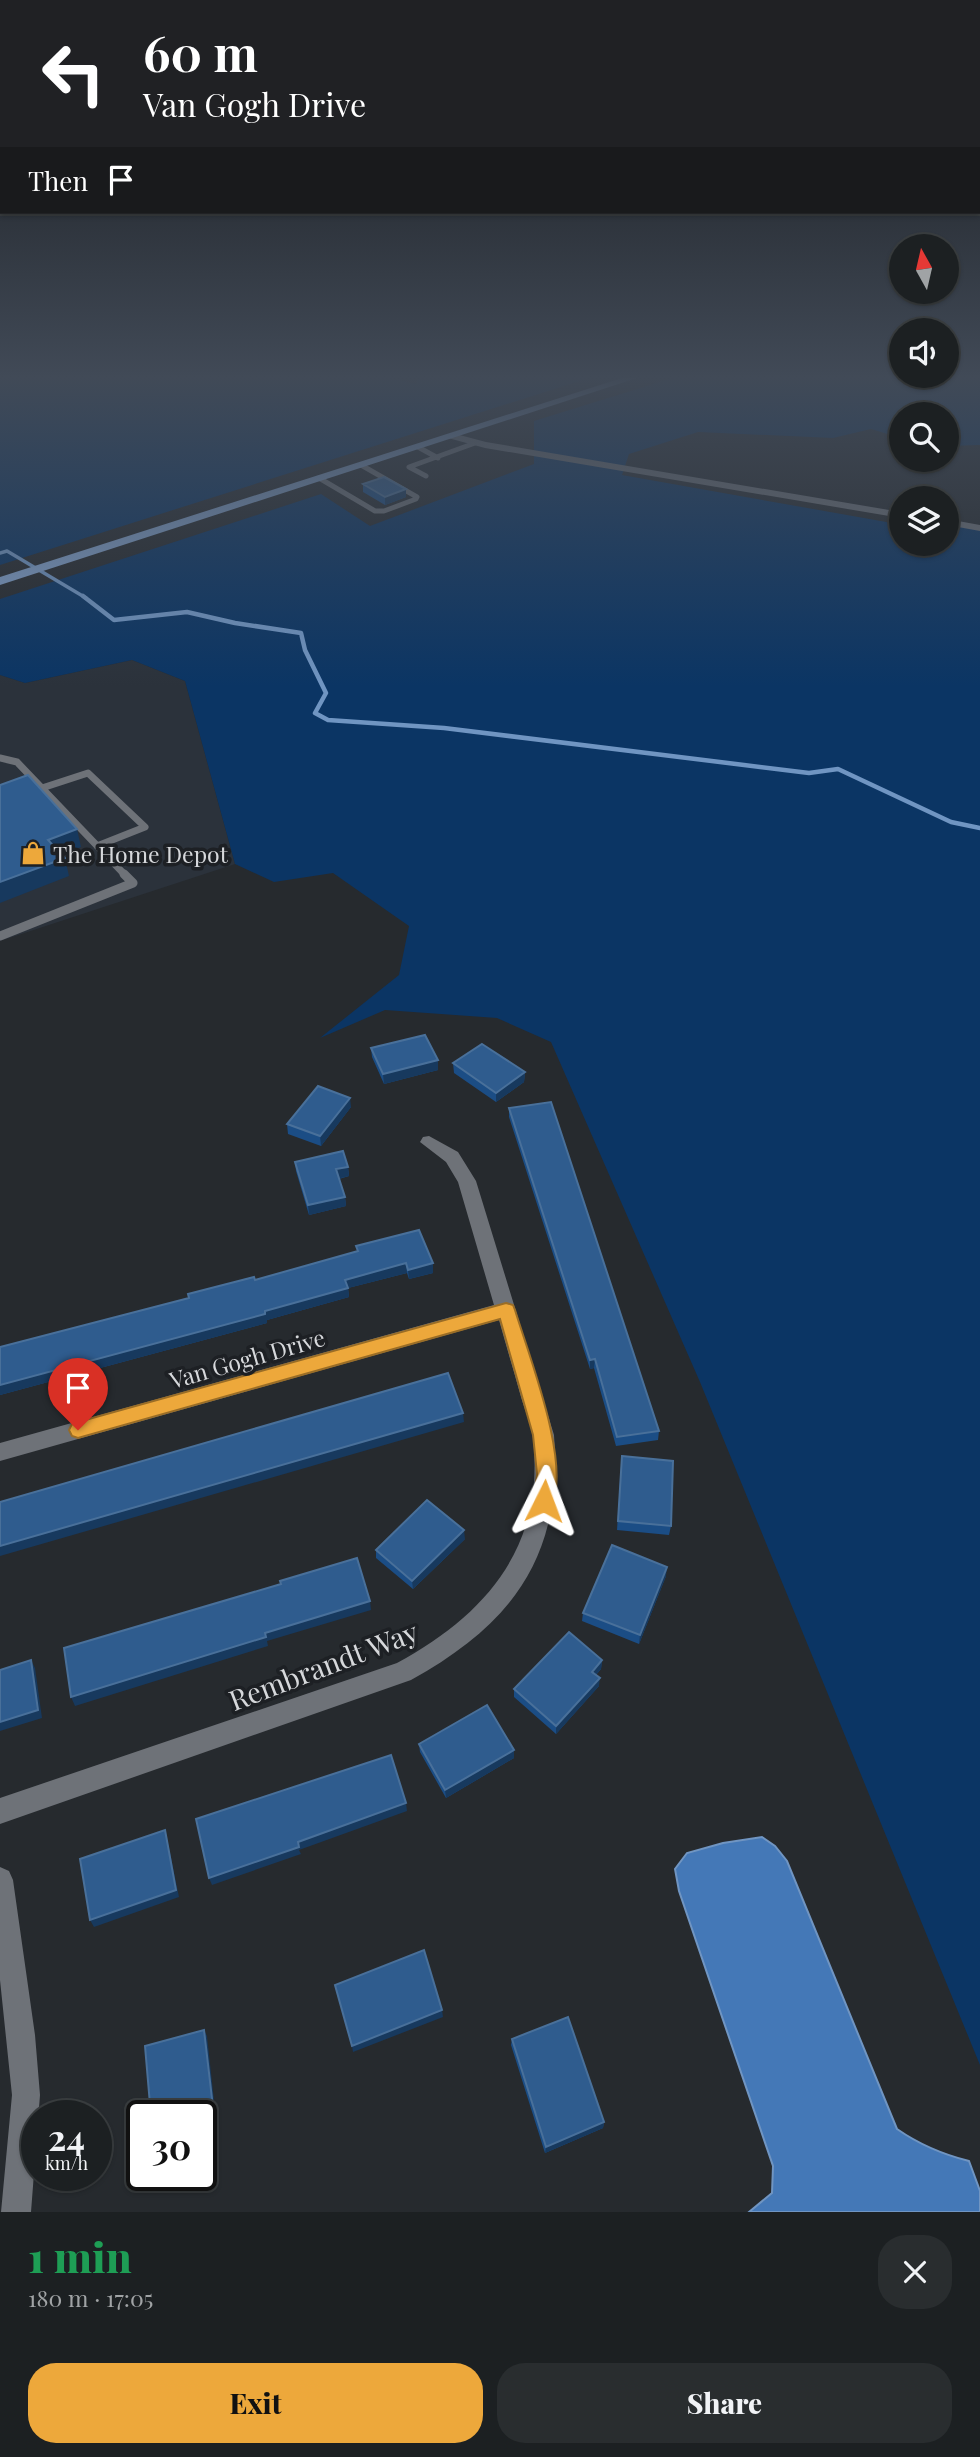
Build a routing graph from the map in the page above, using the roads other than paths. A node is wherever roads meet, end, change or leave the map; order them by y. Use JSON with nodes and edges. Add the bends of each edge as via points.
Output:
{"nodes":[{"id":1,"x":315,"y":479,"type":"edge"},
{"id":2,"x":321,"y":479,"type":"edge"},
{"id":3,"x":386,"y":479,"type":"edge"},
{"id":4,"x":689,"y":479,"type":"edge"},
{"id":5,"x":889,"y":513,"type":"edge"},
{"id":6,"x":959,"y":524,"type":"edge"},
{"id":7,"x":980,"y":528,"type":"edge"},
{"id":8,"x":0,"y":581,"type":"edge"},
{"id":9,"x":0,"y":758,"type":"edge"},
{"id":10,"x":42,"y":789,"type":"junction"},
{"id":11,"x":97,"y":846,"type":"junction"},
{"id":12,"x":0,"y":936,"type":"edge"},
{"id":13,"x":429,"y":1142,"type":"dead end"},
{"id":14,"x":506,"y":1310,"type":"junction"},
{"id":15,"x":0,"y":1452,"type":"edge"},
{"id":16,"x":0,"y":1811,"type":"edge"},
{"id":17,"x":0,"y":1880,"type":"edge"},
{"id":18,"x":16,"y":2212,"type":"edge"}],
"edges":[{"from":1,"to":8,"type":"main road"},
{"from":2,"to":3,"type":"lane","via":[[375,511],[416,499]]},
{"from":4,"to":5,"type":"street"},
{"from":6,"to":7,"type":"street"},
{"from":9,"to":10,"type":"lane","via":[[17,762]]},
{"from":10,"to":11,"type":"lane"},
{"from":10,"to":11,"type":"lane","via":[[88,773],[145,827]]},
{"from":11,"to":12,"type":"lane","via":[[133,883]]},
{"from":13,"to":14,"type":"street","name":"Rembrandt Way","via":[[452,1157],[467,1181]]},
{"from":14,"to":15,"type":"street","name":"Van Gogh Drive"},
{"from":14,"to":16,"type":"street","name":"Rembrandt Way","via":[[543,1435],[544,1501],[522,1566],[469,1631],[424,1663],[376,1683]]},
{"from":17,"to":18,"type":"street","via":[[26,2095]]}]}
